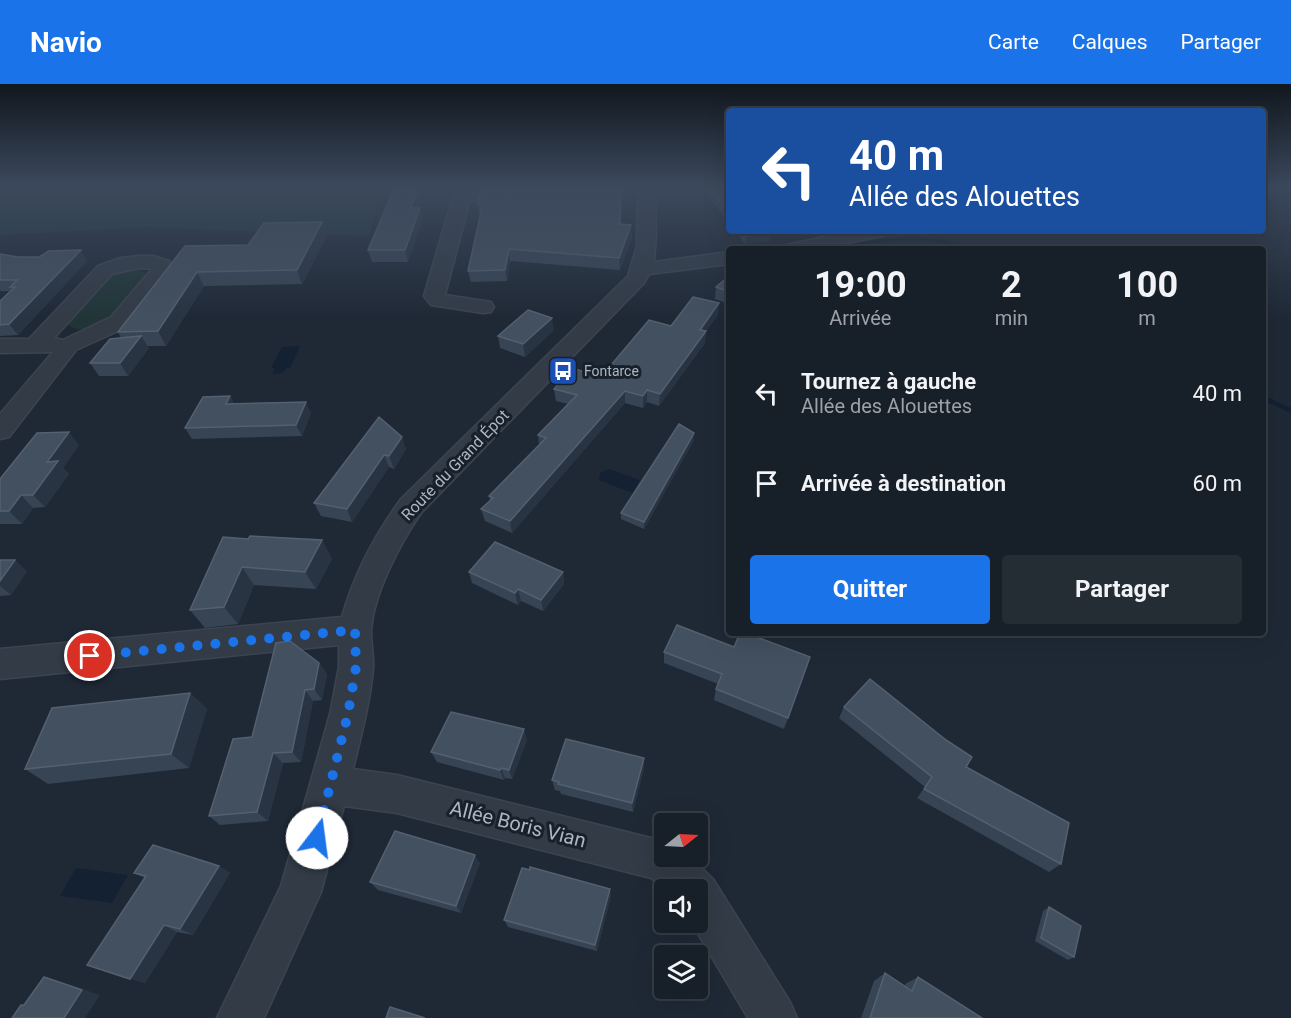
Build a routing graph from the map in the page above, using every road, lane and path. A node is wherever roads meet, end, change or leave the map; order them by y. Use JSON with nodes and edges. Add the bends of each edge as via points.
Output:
{"nodes":[{"id":1,"x":452,"y":232,"type":"edge"},
{"id":2,"x":646,"y":232,"type":"edge"},
{"id":3,"x":865,"y":234,"type":"edge"},
{"id":4,"x":807,"y":246,"type":"edge"},
{"id":5,"x":726,"y":258,"type":"edge"},
{"id":6,"x":643,"y":269,"type":"junction"},
{"id":7,"x":483,"y":307,"type":"dead end"},
{"id":8,"x":36,"y":345,"type":"junction"},
{"id":9,"x":0,"y":346,"type":"edge"},
{"id":10,"x":65,"y":347,"type":"junction"},
{"id":11,"x":0,"y":431,"type":"edge"},
{"id":12,"x":355,"y":630,"type":"junction"},
{"id":13,"x":0,"y":664,"type":"edge"},
{"id":14,"x":330,"y":788,"type":"junction"},
{"id":15,"x":682,"y":879,"type":"edge"},
{"id":16,"x":708,"y":910,"type":"edge"},
{"id":17,"x":240,"y":1018,"type":"edge"},
{"id":18,"x":774,"y":1018,"type":"edge"}],
"edges":[{"from":1,"to":7,"type":"street","via":[[434,296],[438,301]]},
{"from":2,"to":6,"type":"street"},
{"from":3,"to":4,"type":"street"},
{"from":5,"to":6,"type":"street"},
{"from":6,"to":12,"type":"street","name":"Route du Grand Épot","via":[[411,506],[375,566]]},
{"from":8,"to":9,"type":"street"},
{"from":8,"to":10,"type":"street"},
{"from":8,"to":10,"type":"street","via":[[105,270],[139,262],[162,265],[162,270],[119,322]]},
{"from":10,"to":11,"type":"street","via":[[60,360]]},
{"from":12,"to":13,"type":"street"},
{"from":12,"to":14,"type":"street","name":"Route du Grand Épot","via":[[356,667]]},
{"from":14,"to":15,"type":"street","name":"Allée Boris Vian","via":[[398,794],[651,858],[668,865]]},
{"from":14,"to":17,"type":"street","name":"Route du Grand Épot","via":[[300,892]]},
{"from":16,"to":18,"type":"street"}]}
